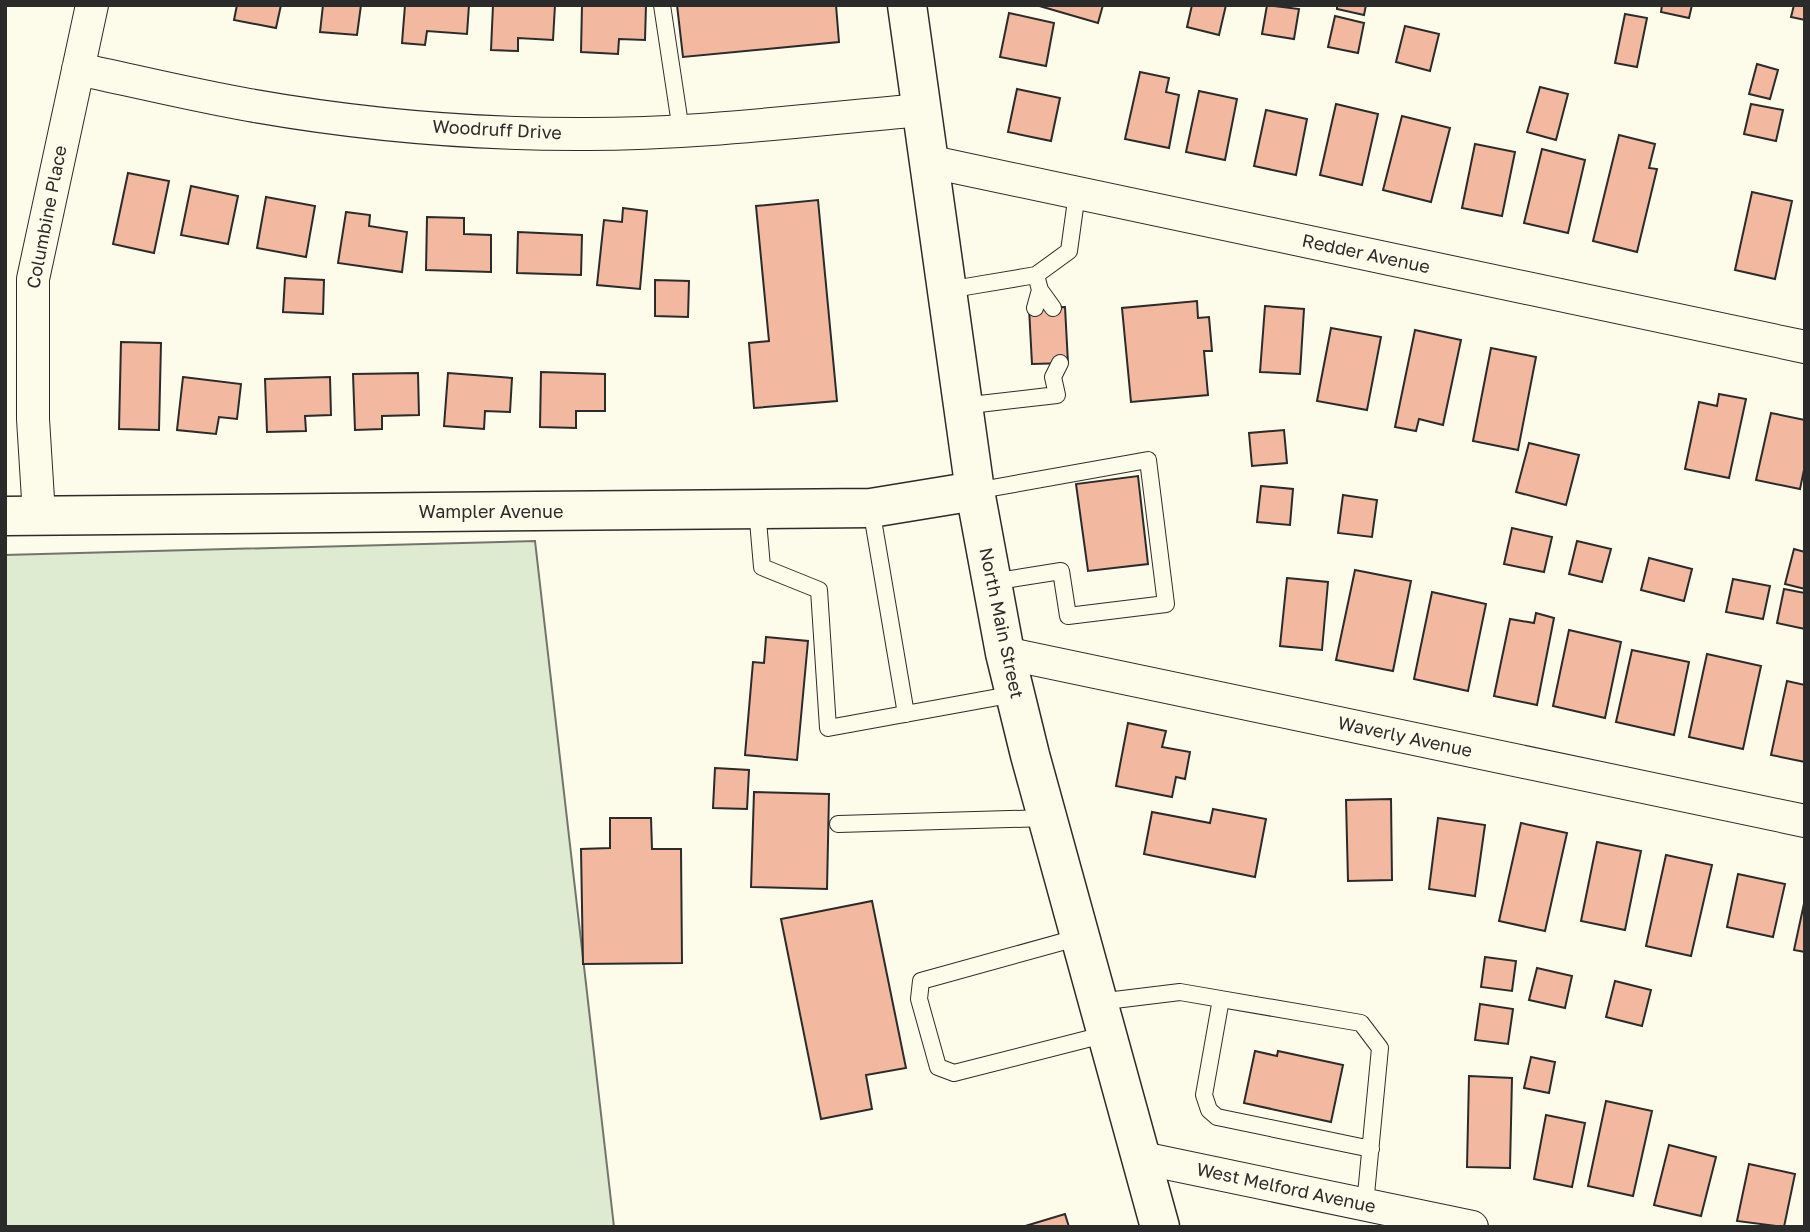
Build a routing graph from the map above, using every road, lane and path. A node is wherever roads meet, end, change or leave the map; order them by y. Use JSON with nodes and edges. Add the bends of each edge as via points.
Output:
{"nodes":[{"id":1,"x":92,"y":5,"type":"edge"},
{"id":2,"x":662,"y":5,"type":"edge"},
{"id":3,"x":907,"y":5,"type":"edge"},
{"id":4,"x":78,"y":69,"type":"junction"},
{"id":5,"x":921,"y":110,"type":"junction"},
{"id":6,"x":681,"y":131,"type":"junction"},
{"id":7,"x":927,"y":161,"type":"junction"},
{"id":8,"x":1077,"y":193,"type":"junction"},
{"id":9,"x":1038,"y":282,"type":"junction"},
{"id":10,"x":946,"y":290,"type":"junction"},
{"id":11,"x":1053,"y":307,"type":"dead end"},
{"id":12,"x":1035,"y":308,"type":"dead end"},
{"id":13,"x":1805,"y":347,"type":"edge"},
{"id":14,"x":1052,"y":368,"type":"dead end"},
{"id":15,"x":962,"y":406,"type":"junction"},
{"id":16,"x":975,"y":491,"type":"junction"},
{"id":17,"x":871,"y":508,"type":"junction"},
{"id":18,"x":757,"y":509,"type":"junction"},
{"id":19,"x":22,"y":516,"type":"edge"},
{"id":20,"x":992,"y":582,"type":"junction"},
{"id":21,"x":1005,"y":653,"type":"junction"},
{"id":22,"x":1015,"y":694,"type":"junction"},
{"id":23,"x":906,"y":714,"type":"junction"},
{"id":24,"x":1047,"y":818,"type":"junction"},
{"id":25,"x":1805,"y":821,"type":"edge"},
{"id":26,"x":838,"y":824,"type":"dead end"},
{"id":27,"x":1080,"y":937,"type":"junction"},
{"id":28,"x":1221,"y":999,"type":"junction"},
{"id":29,"x":1103,"y":1018,"type":"junction"},
{"id":30,"x":1371,"y":1149,"type":"junction"},
{"id":31,"x":1142,"y":1158,"type":"junction"},
{"id":32,"x":1365,"y":1205,"type":"junction"},
{"id":33,"x":1160,"y":1227,"type":"edge"},
{"id":34,"x":1472,"y":1227,"type":"edge"}],
"edges":[{"from":1,"to":4,"type":"street","name":"Columbine Place"},
{"from":2,"to":6,"type":"lane"},
{"from":3,"to":5,"type":"main road","name":"North Main Street"},
{"from":4,"to":6,"type":"street","name":"Woodruff Drive","via":[[250,105],[367,122],[499,132]]},
{"from":4,"to":19,"type":"street","name":"Columbine Place","via":[[33,279],[33,419]]},
{"from":5,"to":6,"type":"street","name":"Woodruff Drive"},
{"from":5,"to":7,"type":"main road","name":"North Main Street"},
{"from":7,"to":8,"type":"street","name":"Redder Avenue"},
{"from":7,"to":10,"type":"main road","name":"North Main Street"},
{"from":8,"to":9,"type":"lane","via":[[1069,251]]},
{"from":8,"to":13,"type":"street","name":"Redder Avenue"},
{"from":9,"to":10,"type":"lane"},
{"from":9,"to":11,"type":"lane"},
{"from":9,"to":12,"type":"lane"},
{"from":10,"to":15,"type":"main road","name":"North Main Street"},
{"from":14,"to":15,"type":"lane","via":[[1057,395]]},
{"from":15,"to":16,"type":"main road","name":"North Main Street"},
{"from":16,"to":17,"type":"main road","name":"Wampler Avenue"},
{"from":16,"to":20,"type":"main road","name":"North Main Street"},
{"from":16,"to":20,"type":"lane","via":[[1148,460],[1166,604],[1068,616],[1061,570]]},
{"from":17,"to":18,"type":"main road","name":"Wampler Avenue"},
{"from":17,"to":23,"type":"lane"},
{"from":18,"to":19,"type":"main road","name":"Wampler Avenue"},
{"from":18,"to":23,"type":"lane","via":[[762,567],[819,590],[828,728]]},
{"from":20,"to":21,"type":"main road","name":"North Main Street"},
{"from":21,"to":22,"type":"main road","name":"North Main Street"},
{"from":21,"to":25,"type":"street","name":"Waverly Avenue"},
{"from":22,"to":23,"type":"lane"},
{"from":22,"to":24,"type":"main road","name":"North Main Street"},
{"from":24,"to":26,"type":"lane"},
{"from":24,"to":27,"type":"main road","name":"North Main Street"},
{"from":27,"to":29,"type":"main road","name":"North Main Street"},
{"from":27,"to":29,"type":"lane","via":[[920,981],[919,999],[938,1067],[954,1073]]},
{"from":28,"to":29,"type":"lane","via":[[1180,992]]},
{"from":28,"to":30,"type":"lane","via":[[1361,1023],[1380,1048]]},
{"from":28,"to":30,"type":"lane","via":[[1204,1096],[1209,1110],[1217,1117]]},
{"from":29,"to":31,"type":"main road","name":"North Main Street"},
{"from":30,"to":32,"type":"lane"},
{"from":31,"to":32,"type":"street","name":"West Melford Avenue"},
{"from":31,"to":33,"type":"main road","name":"North Main Street"},
{"from":32,"to":34,"type":"street","name":"West Melford Avenue"}]}
